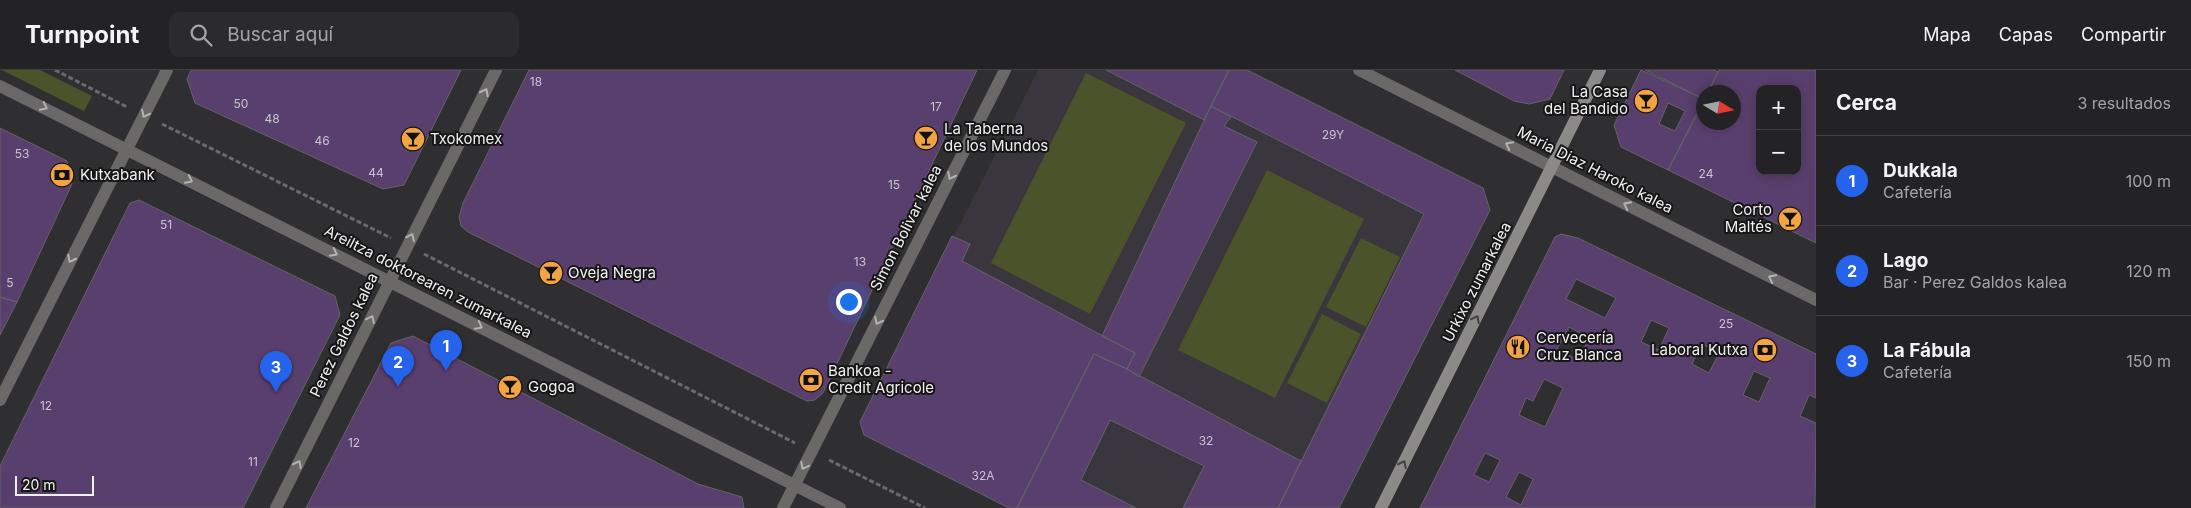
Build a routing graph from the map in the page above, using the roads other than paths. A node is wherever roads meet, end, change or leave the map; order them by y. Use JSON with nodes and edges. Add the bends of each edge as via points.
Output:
{"nodes":[{"id":1,"x":167,"y":70,"type":"edge"},
{"id":2,"x":496,"y":70,"type":"edge"},
{"id":3,"x":1004,"y":70,"type":"edge"},
{"id":4,"x":1360,"y":70,"type":"edge"},
{"id":5,"x":1600,"y":70,"type":"edge"},
{"id":6,"x":0,"y":86,"type":"edge"},
{"id":7,"x":127,"y":148,"type":"junction"},
{"id":8,"x":1553,"y":167,"type":"junction"},
{"id":9,"x":389,"y":281,"type":"junction"},
{"id":10,"x":1816,"y":300,"type":"edge"},
{"id":11,"x":0,"y":400,"type":"edge"},
{"id":12,"x":794,"y":484,"type":"junction"},
{"id":13,"x":276,"y":508,"type":"edge"},
{"id":14,"x":783,"y":508,"type":"edge"},
{"id":15,"x":840,"y":508,"type":"edge"},
{"id":16,"x":1381,"y":508,"type":"edge"}],
"edges":[{"from":1,"to":7,"type":"street","one_way":true},
{"from":9,"to":2,"type":"street","name":"Perez Galdos kalea","one_way":true},
{"from":3,"to":12,"type":"street","name":"Simon Bolivar kalea","one_way":true},
{"from":8,"to":4,"type":"street","name":"Maria Diaz Haroko kalea","one_way":true},
{"from":5,"to":8,"type":"main road","name":"Urkixo zumarkalea"},
{"from":6,"to":7,"type":"street","name":"Areiltza doktorearen zumarkalea","one_way":true},
{"from":7,"to":9,"type":"street","name":"Areiltza doktorearen zumarkalea","one_way":true},
{"from":7,"to":11,"type":"street","one_way":true},
{"from":10,"to":8,"type":"street","name":"Maria Diaz Haroko kalea","one_way":true},
{"from":16,"to":8,"type":"main road","name":"Urkixo zumarkalea","one_way":true},
{"from":9,"to":12,"type":"street","name":"Areiltza doktorearen zumarkalea","one_way":true},
{"from":13,"to":9,"type":"street","name":"Perez Galdos kalea","one_way":true},
{"from":12,"to":14,"type":"street","name":"Simon Bolivar kalea"},
{"from":12,"to":15,"type":"street","name":"Areiltza doktorearen zumarkalea"}]}
